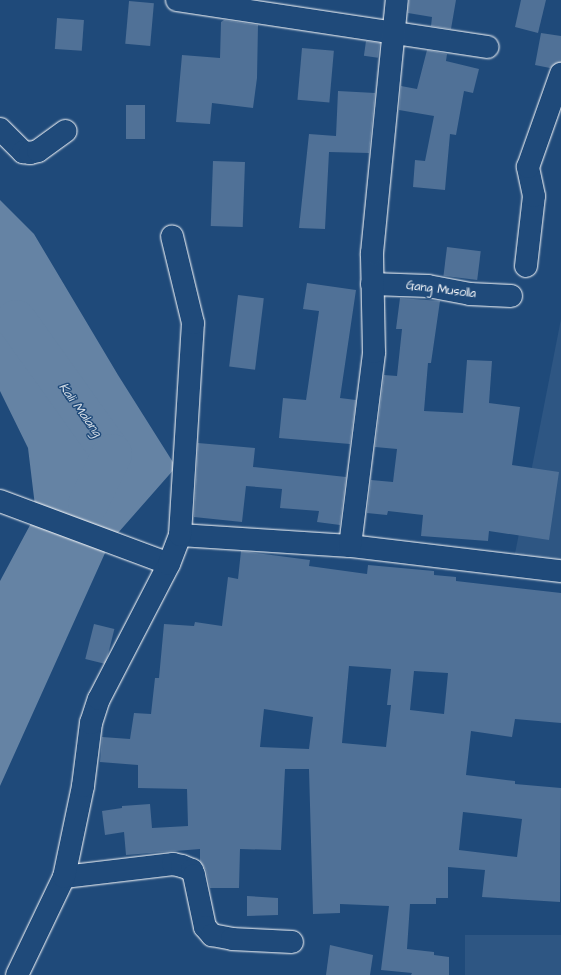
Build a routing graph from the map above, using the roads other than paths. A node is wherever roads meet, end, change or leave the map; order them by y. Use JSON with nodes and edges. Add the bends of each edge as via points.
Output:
{"nodes":[{"id":1,"x":177,"y":0,"type":"edge"},
{"id":2,"x":397,"y":0,"type":"edge"},
{"id":3,"x":392,"y":31,"type":"junction"},
{"id":4,"x":487,"y":47,"type":"dead end"},
{"id":5,"x":561,"y":74,"type":"edge"},
{"id":6,"x":0,"y":129,"type":"edge"},
{"id":7,"x":66,"y":131,"type":"dead end"},
{"id":8,"x":172,"y":236,"type":"dead end"},
{"id":9,"x":526,"y":266,"type":"dead end"},
{"id":10,"x":372,"y":284,"type":"junction"},
{"id":11,"x":511,"y":296,"type":"dead end"},
{"id":12,"x":5,"y":503,"type":"edge"},
{"id":13,"x":180,"y":535,"type":"junction"},
{"id":14,"x":350,"y":546,"type":"junction"},
{"id":15,"x":163,"y":562,"type":"junction"},
{"id":16,"x":561,"y":571,"type":"edge"},
{"id":17,"x":64,"y":877,"type":"junction"},
{"id":18,"x":292,"y":942,"type":"dead end"},
{"id":19,"x":18,"y":975,"type":"edge"}],
"edges":[{"from":1,"to":3,"type":"street"},
{"from":2,"to":3,"type":"street"},
{"from":3,"to":4,"type":"street"},
{"from":3,"to":10,"type":"street","via":[[372,253]]},
{"from":5,"to":9,"type":"street","via":[[528,167],[534,196]]},
{"from":6,"to":7,"type":"street","via":[[23,152],[30,153],[38,151]]},
{"from":8,"to":13,"type":"street","via":[[193,322]]},
{"from":10,"to":11,"type":"street","name":"Gang Musolla","via":[[428,286],[470,294]]},
{"from":10,"to":14,"type":"street","via":[[374,352]]},
{"from":12,"to":15,"type":"street"},
{"from":13,"to":14,"type":"street"},
{"from":13,"to":15,"type":"street"},
{"from":14,"to":16,"type":"street"},
{"from":15,"to":17,"type":"street","via":[[91,723],[83,786]]},
{"from":17,"to":18,"type":"street","via":[[173,864],[182,866],[192,870],[205,927],[212,935],[232,940]]},
{"from":17,"to":19,"type":"street"}]}
